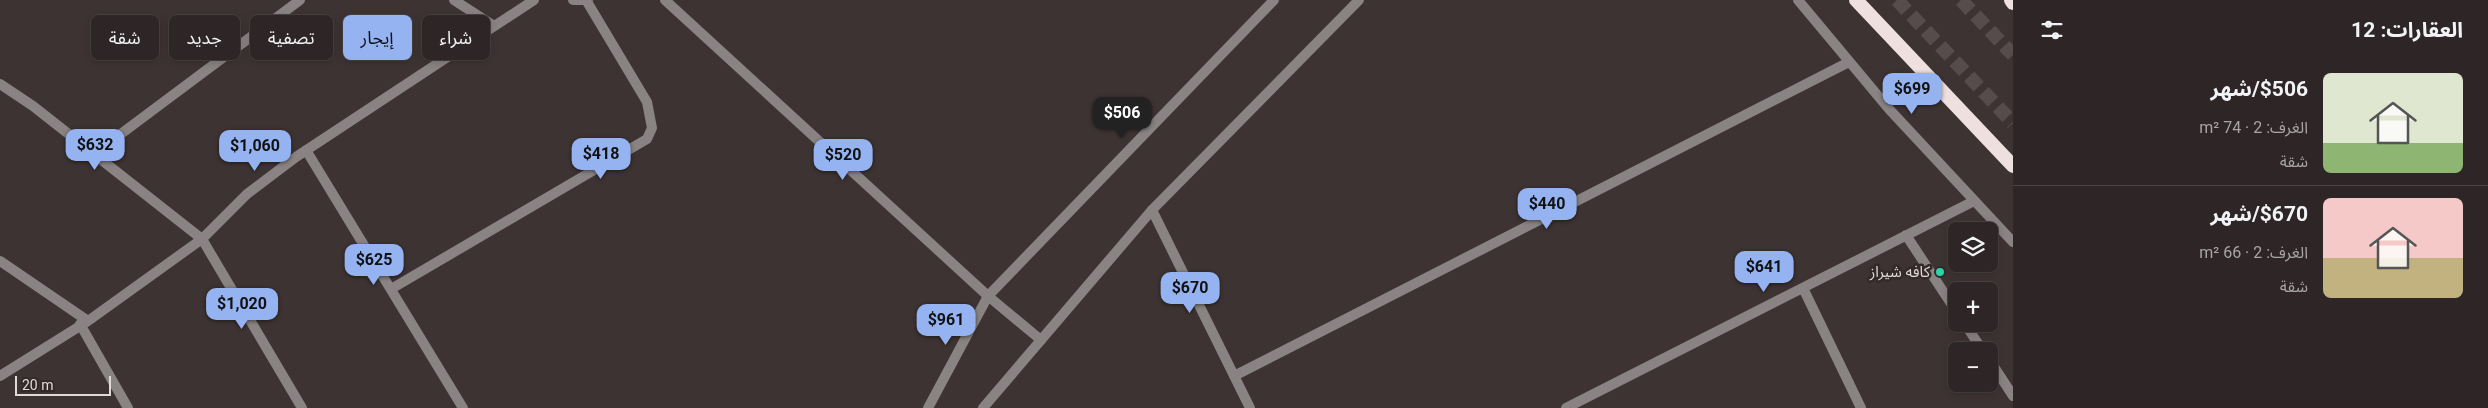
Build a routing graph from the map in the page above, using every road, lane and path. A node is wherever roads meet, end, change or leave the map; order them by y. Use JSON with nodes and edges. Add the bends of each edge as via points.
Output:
{"nodes":[{"id":1,"x":300,"y":0,"type":"edge"},
{"id":2,"x":454,"y":0,"type":"edge"},
{"id":3,"x":534,"y":0,"type":"edge"},
{"id":4,"x":573,"y":0,"type":"edge"},
{"id":5,"x":587,"y":0,"type":"edge"},
{"id":6,"x":665,"y":0,"type":"edge"},
{"id":7,"x":1274,"y":0,"type":"edge"},
{"id":8,"x":1359,"y":0,"type":"edge"},
{"id":9,"x":1798,"y":0,"type":"edge"},
{"id":10,"x":1856,"y":0,"type":"edge"},
{"id":11,"x":494,"y":26,"type":"junction"},
{"id":12,"x":1849,"y":62,"type":"junction"},
{"id":13,"x":0,"y":84,"type":"edge"},
{"id":14,"x":306,"y":150,"type":"junction"},
{"id":15,"x":94,"y":154,"type":"junction"},
{"id":16,"x":2013,"y":166,"type":"edge"},
{"id":17,"x":1974,"y":201,"type":"junction"},
{"id":18,"x":1152,"y":210,"type":"junction"},
{"id":19,"x":1906,"y":235,"type":"junction"},
{"id":20,"x":202,"y":239,"type":"junction"},
{"id":21,"x":2013,"y":242,"type":"edge"},
{"id":22,"x":0,"y":261,"type":"edge"},
{"id":23,"x":1803,"y":288,"type":"junction"},
{"id":24,"x":391,"y":289,"type":"junction"},
{"id":25,"x":988,"y":296,"type":"junction"},
{"id":26,"x":1948,"y":299,"type":"edge"},
{"id":27,"x":84,"y":322,"type":"junction"},
{"id":28,"x":1041,"y":340,"type":"junction"},
{"id":29,"x":1998,"y":373,"type":"edge"},
{"id":30,"x":0,"y":376,"type":"edge"},
{"id":31,"x":1234,"y":376,"type":"junction"},
{"id":32,"x":2013,"y":396,"type":"edge"},
{"id":33,"x":128,"y":408,"type":"edge"},
{"id":34,"x":302,"y":408,"type":"edge"},
{"id":35,"x":463,"y":408,"type":"edge"},
{"id":36,"x":928,"y":408,"type":"edge"},
{"id":37,"x":983,"y":408,"type":"edge"},
{"id":38,"x":1250,"y":408,"type":"edge"},
{"id":39,"x":1566,"y":408,"type":"edge"},
{"id":40,"x":1861,"y":408,"type":"edge"}],
"edges":[{"from":1,"to":15,"type":"street"},
{"from":2,"to":11,"type":"street"},
{"from":3,"to":11,"type":"street"},
{"from":4,"to":5,"type":"street"},
{"from":5,"to":24,"type":"street","via":[[647,102],[652,128],[647,138]]},
{"from":6,"to":25,"type":"street"},
{"from":7,"to":25,"type":"street"},
{"from":8,"to":18,"type":"street"},
{"from":9,"to":12,"type":"street"},
{"from":10,"to":16,"type":"highway"},
{"from":11,"to":14,"type":"street"},
{"from":12,"to":17,"type":"street"},
{"from":12,"to":31,"type":"street"},
{"from":13,"to":15,"type":"street"},
{"from":14,"to":20,"type":"street","via":[[247,194]]},
{"from":14,"to":24,"type":"street"},
{"from":15,"to":20,"type":"street"},
{"from":17,"to":19,"type":"street"},
{"from":17,"to":21,"type":"street"},
{"from":18,"to":28,"type":"street"},
{"from":18,"to":31,"type":"street"},
{"from":19,"to":23,"type":"street"},
{"from":19,"to":26,"type":"street"},
{"from":20,"to":27,"type":"street"},
{"from":20,"to":34,"type":"street"},
{"from":22,"to":27,"type":"street"},
{"from":23,"to":39,"type":"street"},
{"from":23,"to":40,"type":"street"},
{"from":24,"to":35,"type":"street"},
{"from":25,"to":28,"type":"street"},
{"from":25,"to":36,"type":"street"},
{"from":27,"to":30,"type":"street"},
{"from":27,"to":33,"type":"street"},
{"from":28,"to":37,"type":"street"},
{"from":29,"to":32,"type":"street"},
{"from":31,"to":38,"type":"street"}]}
